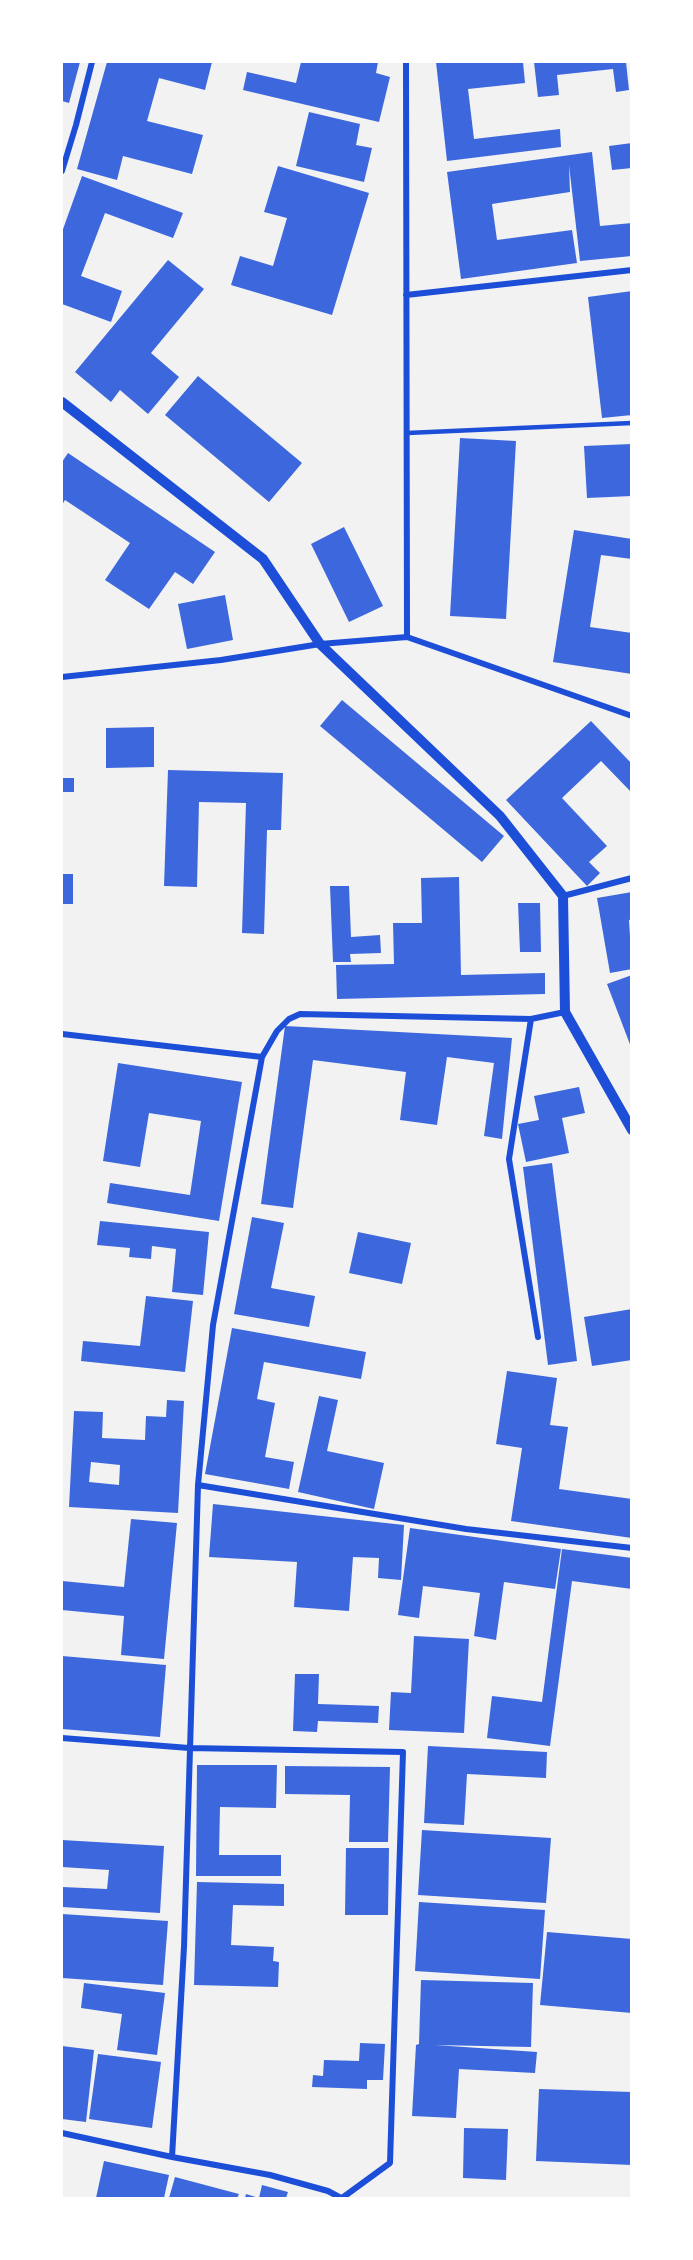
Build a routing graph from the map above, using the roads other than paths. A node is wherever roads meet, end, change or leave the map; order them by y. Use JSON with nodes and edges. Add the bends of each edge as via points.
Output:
{"nodes":[{"id":1,"x":92,"y":62,"type":"edge"},
{"id":2,"x":406,"y":62,"type":"edge"},
{"id":3,"x":62,"y":171,"type":"edge"},
{"id":4,"x":632,"y":270,"type":"edge"},
{"id":5,"x":406,"y":295,"type":"junction"},
{"id":6,"x":62,"y":402,"type":"edge"},
{"id":7,"x":632,"y":423,"type":"edge"},
{"id":8,"x":407,"y":433,"type":"junction"},
{"id":9,"x":407,"y":637,"type":"junction"},
{"id":10,"x":320,"y":644,"type":"junction"},
{"id":11,"x":62,"y":677,"type":"edge"},
{"id":12,"x":632,"y":716,"type":"edge"},
{"id":13,"x":632,"y":878,"type":"edge"},
{"id":14,"x":562,"y":896,"type":"junction"},
{"id":15,"x":565,"y":1012,"type":"junction"},
{"id":16,"x":531,"y":1019,"type":"junction"},
{"id":17,"x":62,"y":1034,"type":"edge"},
{"id":18,"x":262,"y":1057,"type":"junction"},
{"id":19,"x":632,"y":1130,"type":"edge"},
{"id":20,"x":538,"y":1337,"type":"dead end"},
{"id":21,"x":198,"y":1485,"type":"junction"},
{"id":22,"x":632,"y":1548,"type":"edge"},
{"id":23,"x":62,"y":1738,"type":"edge"},
{"id":24,"x":189,"y":1748,"type":"junction"},
{"id":25,"x":62,"y":2133,"type":"edge"},
{"id":26,"x":172,"y":2157,"type":"junction"},
{"id":27,"x":341,"y":2198,"type":"edge"}],
"edges":[{"from":1,"to":3,"type":"street"},
{"from":2,"to":5,"type":"street"},
{"from":4,"to":5,"type":"street"},
{"from":5,"to":8,"type":"street"},
{"from":6,"to":10,"type":"street","via":[[263,559]]},
{"from":7,"to":8,"type":"lane"},
{"from":8,"to":9,"type":"street"},
{"from":9,"to":10,"type":"street"},
{"from":9,"to":12,"type":"street"},
{"from":10,"to":11,"type":"street","via":[[221,660]]},
{"from":10,"to":14,"type":"street","via":[[500,816]]},
{"from":13,"to":14,"type":"street"},
{"from":14,"to":15,"type":"street"},
{"from":15,"to":16,"type":"street"},
{"from":15,"to":19,"type":"street"},
{"from":16,"to":18,"type":"street","via":[[300,1014],[277,1031]]},
{"from":16,"to":20,"type":"street","via":[[509,1159]]},
{"from":17,"to":18,"type":"street"},
{"from":18,"to":21,"type":"street","via":[[213,1325]]},
{"from":21,"to":22,"type":"street","via":[[466,1529]]},
{"from":21,"to":24,"type":"street"},
{"from":23,"to":24,"type":"street"},
{"from":24,"to":26,"type":"street","via":[[184,1947]]},
{"from":24,"to":27,"type":"street","via":[[403,1752],[390,2163]]},
{"from":25,"to":26,"type":"street"},
{"from":26,"to":27,"type":"street","via":[[270,2175]]}]}
